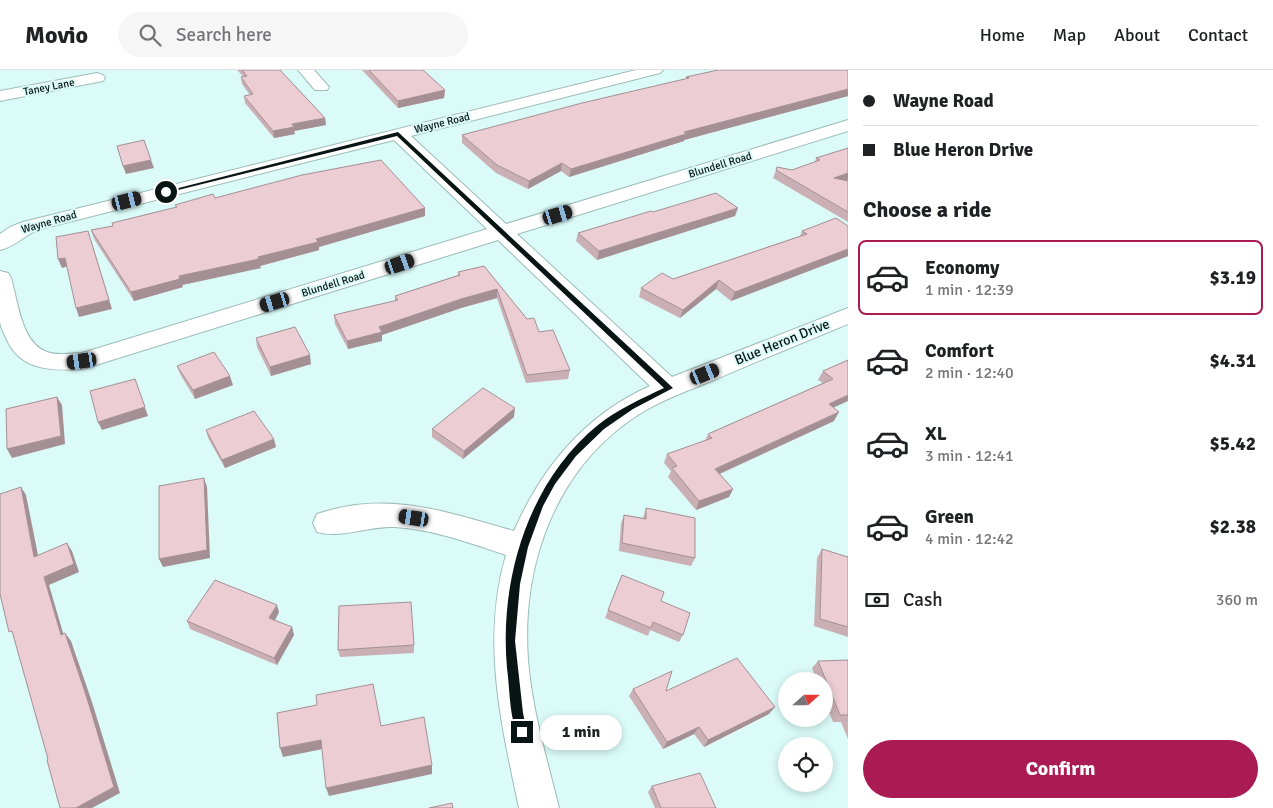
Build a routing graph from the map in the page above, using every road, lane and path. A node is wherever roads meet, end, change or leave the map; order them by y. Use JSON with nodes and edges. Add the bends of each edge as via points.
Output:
{"nodes":[{"id":1,"x":306,"y":70,"type":"edge"},
{"id":2,"x":655,"y":70,"type":"edge"},
{"id":3,"x":97,"y":78,"type":"dead end"},
{"id":4,"x":321,"y":87,"type":"dead end"},
{"id":5,"x":0,"y":96,"type":"edge"},
{"id":6,"x":848,"y":125,"type":"edge"},
{"id":7,"x":398,"y":134,"type":"junction"},
{"id":8,"x":503,"y":232,"type":"junction"},
{"id":9,"x":0,"y":244,"type":"edge"},
{"id":10,"x":0,"y":278,"type":"edge"},
{"id":11,"x":848,"y":315,"type":"edge"},
{"id":12,"x":8,"y":338,"type":"edge"},
{"id":13,"x":669,"y":388,"type":"junction"},
{"id":14,"x":328,"y":523,"type":"dead end"},
{"id":15,"x":524,"y":547,"type":"junction"},
{"id":16,"x":539,"y":808,"type":"edge"}],
"edges":[{"from":1,"to":4,"type":"street"},
{"from":2,"to":7,"type":"street","name":"Wayne Road"},
{"from":3,"to":5,"type":"street","name":"Taney Lane"},
{"from":6,"to":8,"type":"street","name":"Blundell Road"},
{"from":7,"to":8,"type":"street"},
{"from":7,"to":9,"type":"street","name":"Wayne Road","via":[[30,226],[16,231]]},
{"from":8,"to":12,"type":"street","name":"Blundell Road","via":[[82,361],[49,363],[32,358]]},
{"from":8,"to":13,"type":"street"},
{"from":10,"to":12,"type":"street"},
{"from":11,"to":13,"type":"street","name":"Blue Heron Drive"},
{"from":13,"to":15,"type":"street","name":"Blue Heron Drive","via":[[630,407],[601,427],[573,454],[539,505]]},
{"from":14,"to":15,"type":"street","via":[[365,516],[396,515],[433,521]]},
{"from":15,"to":16,"type":"street","name":"Blue Heron Drive","via":[[515,584],[510,641],[517,713]]}]}
